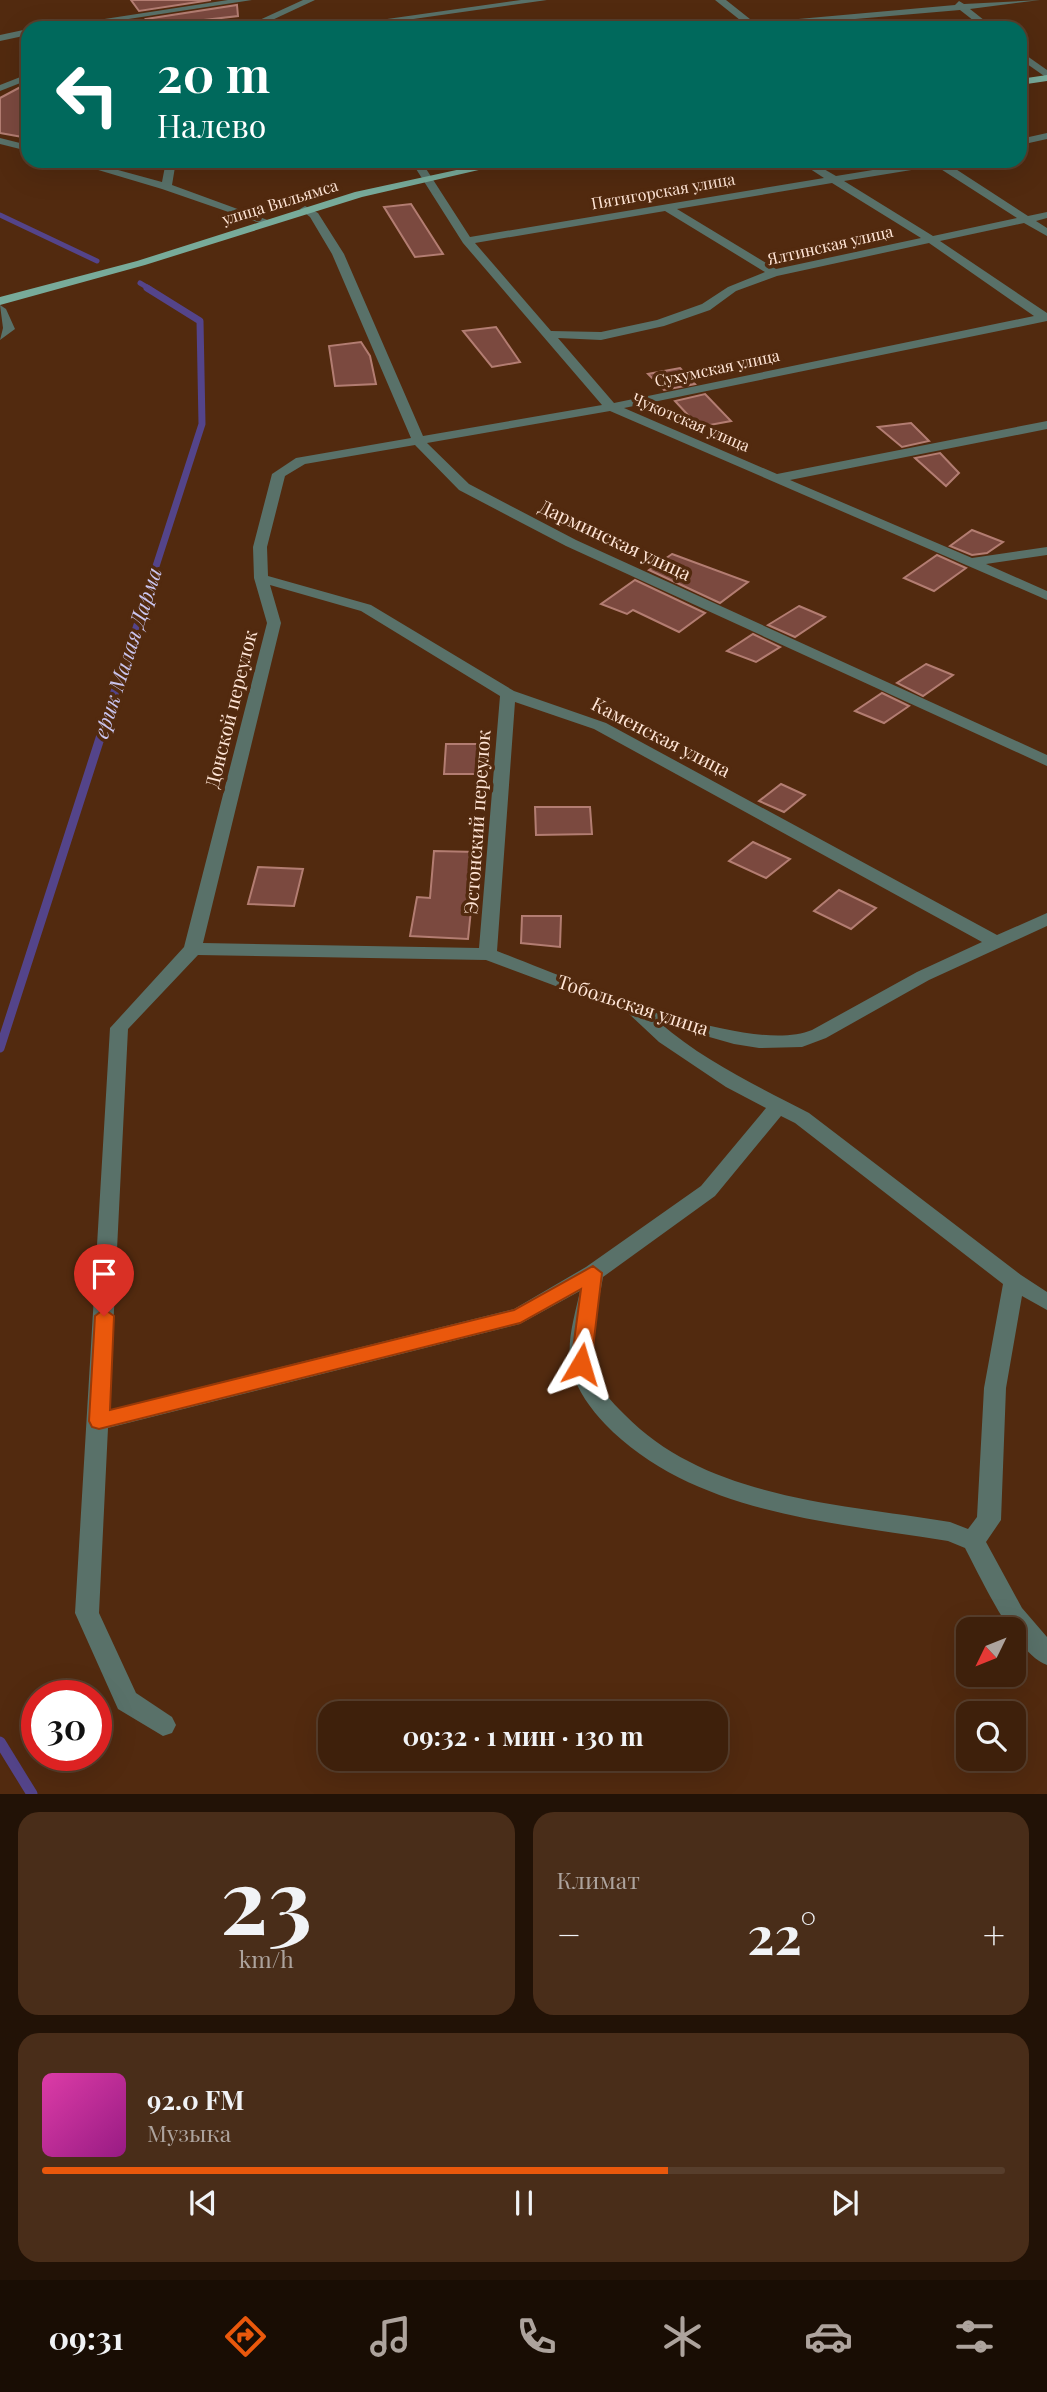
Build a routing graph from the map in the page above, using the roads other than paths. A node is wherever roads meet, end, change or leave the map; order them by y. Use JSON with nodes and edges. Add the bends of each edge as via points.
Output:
{"nodes":[{"id":1,"x":244,"y":0,"type":"edge"},
{"id":2,"x":310,"y":0,"type":"edge"},
{"id":3,"x":542,"y":0,"type":"edge"},
{"id":4,"x":720,"y":0,"type":"edge"},
{"id":5,"x":1035,"y":0,"type":"edge"},
{"id":6,"x":958,"y":3,"type":"edge"},
{"id":7,"x":102,"y":21,"type":"edge"},
{"id":8,"x":263,"y":21,"type":"edge"},
{"id":9,"x":382,"y":21,"type":"edge"},
{"id":10,"x":747,"y":21,"type":"edge"},
{"id":11,"x":806,"y":21,"type":"edge"},
{"id":12,"x":980,"y":21,"type":"edge"},
{"id":13,"x":21,"y":33,"type":"edge"},
{"id":14,"x":0,"y":37,"type":"edge"},
{"id":15,"x":1027,"y":60,"type":"edge"},
{"id":16,"x":1047,"y":77,"type":"edge"},
{"id":17,"x":21,"y":80,"type":"edge"},
{"id":18,"x":1027,"y":81,"type":"edge"},
{"id":19,"x":0,"y":88,"type":"edge"},
{"id":20,"x":1047,"y":136,"type":"edge"},
{"id":21,"x":1027,"y":140,"type":"edge"},
{"id":22,"x":0,"y":141,"type":"edge"},
{"id":23,"x":21,"y":146,"type":"edge"},
{"id":24,"x":98,"y":168,"type":"edge"},
{"id":25,"x":170,"y":168,"type":"edge"},
{"id":26,"x":421,"y":168,"type":"edge"},
{"id":27,"x":478,"y":168,"type":"edge"},
{"id":28,"x":813,"y":168,"type":"edge"},
{"id":29,"x":906,"y":168,"type":"edge"},
{"id":30,"x":952,"y":168,"type":"edge"},
{"id":31,"x":427,"y":178,"type":"junction"},
{"id":32,"x":831,"y":180,"type":"junction"},
{"id":33,"x":166,"y":187,"type":"junction"},
{"id":34,"x":666,"y":207,"type":"junction"},
{"id":35,"x":305,"y":209,"type":"junction"},
{"id":36,"x":1047,"y":215,"type":"edge"},
{"id":37,"x":1026,"y":219,"type":"junction"},
{"id":38,"x":267,"y":222,"type":"junction"},
{"id":39,"x":1047,"y":233,"type":"edge"},
{"id":40,"x":930,"y":239,"type":"junction"},
{"id":41,"x":467,"y":241,"type":"junction"},
{"id":42,"x":774,"y":273,"type":"junction"},
{"id":43,"x":0,"y":300,"type":"edge"},
{"id":44,"x":0,"y":309,"type":"edge"},
{"id":45,"x":1046,"y":318,"type":"edge"},
{"id":46,"x":545,"y":334,"type":"junction"},
{"id":47,"x":0,"y":336,"type":"edge"},
{"id":48,"x":611,"y":407,"type":"junction"},
{"id":49,"x":1047,"y":425,"type":"edge"},
{"id":50,"x":419,"y":442,"type":"junction"},
{"id":51,"x":311,"y":459,"type":"joint"},
{"id":52,"x":778,"y":478,"type":"junction"},
{"id":53,"x":1047,"y":551,"type":"edge"},
{"id":54,"x":968,"y":562,"type":"junction"},
{"id":55,"x":261,"y":578,"type":"junction"},
{"id":56,"x":1047,"y":596,"type":"edge"},
{"id":57,"x":508,"y":694,"type":"junction"},
{"id":58,"x":1047,"y":761,"type":"edge"},
{"id":59,"x":1047,"y":919,"type":"edge"},
{"id":60,"x":994,"y":942,"type":"junction"},
{"id":61,"x":193,"y":948,"type":"junction"},
{"id":62,"x":488,"y":954,"type":"junction"},
{"id":63,"x":631,"y":1008,"type":"junction"},
{"id":64,"x":780,"y":1104,"type":"junction"},
{"id":65,"x":593,"y":1273,"type":"junction"},
{"id":66,"x":1014,"y":1281,"type":"junction"},
{"id":67,"x":1047,"y":1302,"type":"edge"},
{"id":68,"x":99,"y":1421,"type":"junction"},
{"id":69,"x":973,"y":1541,"type":"junction"},
{"id":70,"x":1047,"y":1654,"type":"edge"},
{"id":71,"x":163,"y":1725,"type":"dead end"}],
"edges":[{"from":1,"to":7,"type":"street"},
{"from":2,"to":8,"type":"street"},
{"from":3,"to":9,"type":"street"},
{"from":4,"to":10,"type":"street"},
{"from":5,"to":6,"type":"street"},
{"from":6,"to":11,"type":"street"},
{"from":6,"to":12,"type":"street"},
{"from":13,"to":14,"type":"street"},
{"from":15,"to":16,"type":"street"},
{"from":16,"to":18,"type":"main road"},
{"from":17,"to":19,"type":"street"},
{"from":20,"to":21,"type":"street"},
{"from":22,"to":23,"type":"street"},
{"from":24,"to":33,"type":"street"},
{"from":25,"to":33,"type":"street"},
{"from":26,"to":31,"type":"street","name":"Чукотская улица"},
{"from":27,"to":31,"type":"main road","name":"улица Вильямса"},
{"from":28,"to":32,"type":"street"},
{"from":29,"to":32,"type":"street","name":"Пятигорская улица"},
{"from":30,"to":37,"type":"street"},
{"from":31,"to":35,"type":"main road","name":"улица Вильямса"},
{"from":31,"to":41,"type":"street","name":"Чукотская улица"},
{"from":32,"to":34,"type":"street","name":"Пятигорская улица"},
{"from":32,"to":40,"type":"street"},
{"from":33,"to":38,"type":"street"},
{"from":34,"to":41,"type":"street","name":"Пятигорская улица"},
{"from":34,"to":42,"type":"street"},
{"from":35,"to":38,"type":"main road","name":"улица Вильямса"},
{"from":35,"to":50,"type":"street","name":"Дарминская улица","via":[[314,215],[338,254]]},
{"from":36,"to":37,"type":"street","name":"Ялтинская улица"},
{"from":37,"to":39,"type":"street"},
{"from":37,"to":40,"type":"street","name":"Ялтинская улица"},
{"from":38,"to":43,"type":"main road","name":"улица Вильямса","via":[[141,263]]},
{"from":40,"to":42,"type":"street","name":"Ялтинская улица"},
{"from":40,"to":45,"type":"street"},
{"from":41,"to":46,"type":"street","name":"Чукотская улица"},
{"from":42,"to":46,"type":"street","name":"Ялтинская улица","via":[[732,289],[706,307],[660,323],[601,336]]},
{"from":44,"to":47,"type":"street","via":[[9,329]]},
{"from":45,"to":48,"type":"street","name":"Сухумская улица"},
{"from":46,"to":48,"type":"street","name":"Чукотская улица"},
{"from":48,"to":50,"type":"street","name":"Сухумская улица"},
{"from":48,"to":52,"type":"street","name":"Чукотская улица"},
{"from":49,"to":52,"type":"street"},
{"from":50,"to":51,"type":"street","name":"Сухумская улица"},
{"from":50,"to":58,"type":"street","name":"Дарминская улица","via":[[464,487],[559,536]]},
{"from":51,"to":55,"type":"street","name":"Донской переулок","via":[[293,463],[279,474],[260,547]]},
{"from":52,"to":54,"type":"street","name":"Чукотская улица"},
{"from":53,"to":54,"type":"street"},
{"from":54,"to":56,"type":"street","name":"Чукотская улица"},
{"from":55,"to":57,"type":"street","name":"Каменская улица","via":[[366,608]]},
{"from":55,"to":61,"type":"street","name":"Донской переулок","via":[[274,623]]},
{"from":57,"to":60,"type":"street","name":"Каменская улица","via":[[600,726]]},
{"from":57,"to":62,"type":"street","name":"Эстонский переулок"},
{"from":59,"to":60,"type":"street","name":"Тобольская улица"},
{"from":60,"to":63,"type":"street","name":"Тобольская улица","via":[[802,1041],[734,1038]]},
{"from":61,"to":62,"type":"street","name":"Тобольская улица"},
{"from":61,"to":68,"type":"street","via":[[119,1028]]},
{"from":62,"to":63,"type":"street","name":"Тобольская улица"},
{"from":63,"to":64,"type":"street","via":[[666,1038],[733,1082]]},
{"from":64,"to":65,"type":"street","via":[[708,1191]]},
{"from":64,"to":66,"type":"street"},
{"from":65,"to":68,"type":"street","via":[[520,1316]]},
{"from":65,"to":69,"type":"street","via":[[581,1364],[590,1390],[614,1421],[651,1452],[689,1474],[784,1502],[950,1532]]},
{"from":66,"to":67,"type":"street"},
{"from":66,"to":69,"type":"street","via":[[995,1388],[989,1520]]},
{"from":68,"to":71,"type":"street","via":[[87,1613],[127,1701]]},
{"from":69,"to":70,"type":"street","via":[[1013,1615]]}]}
